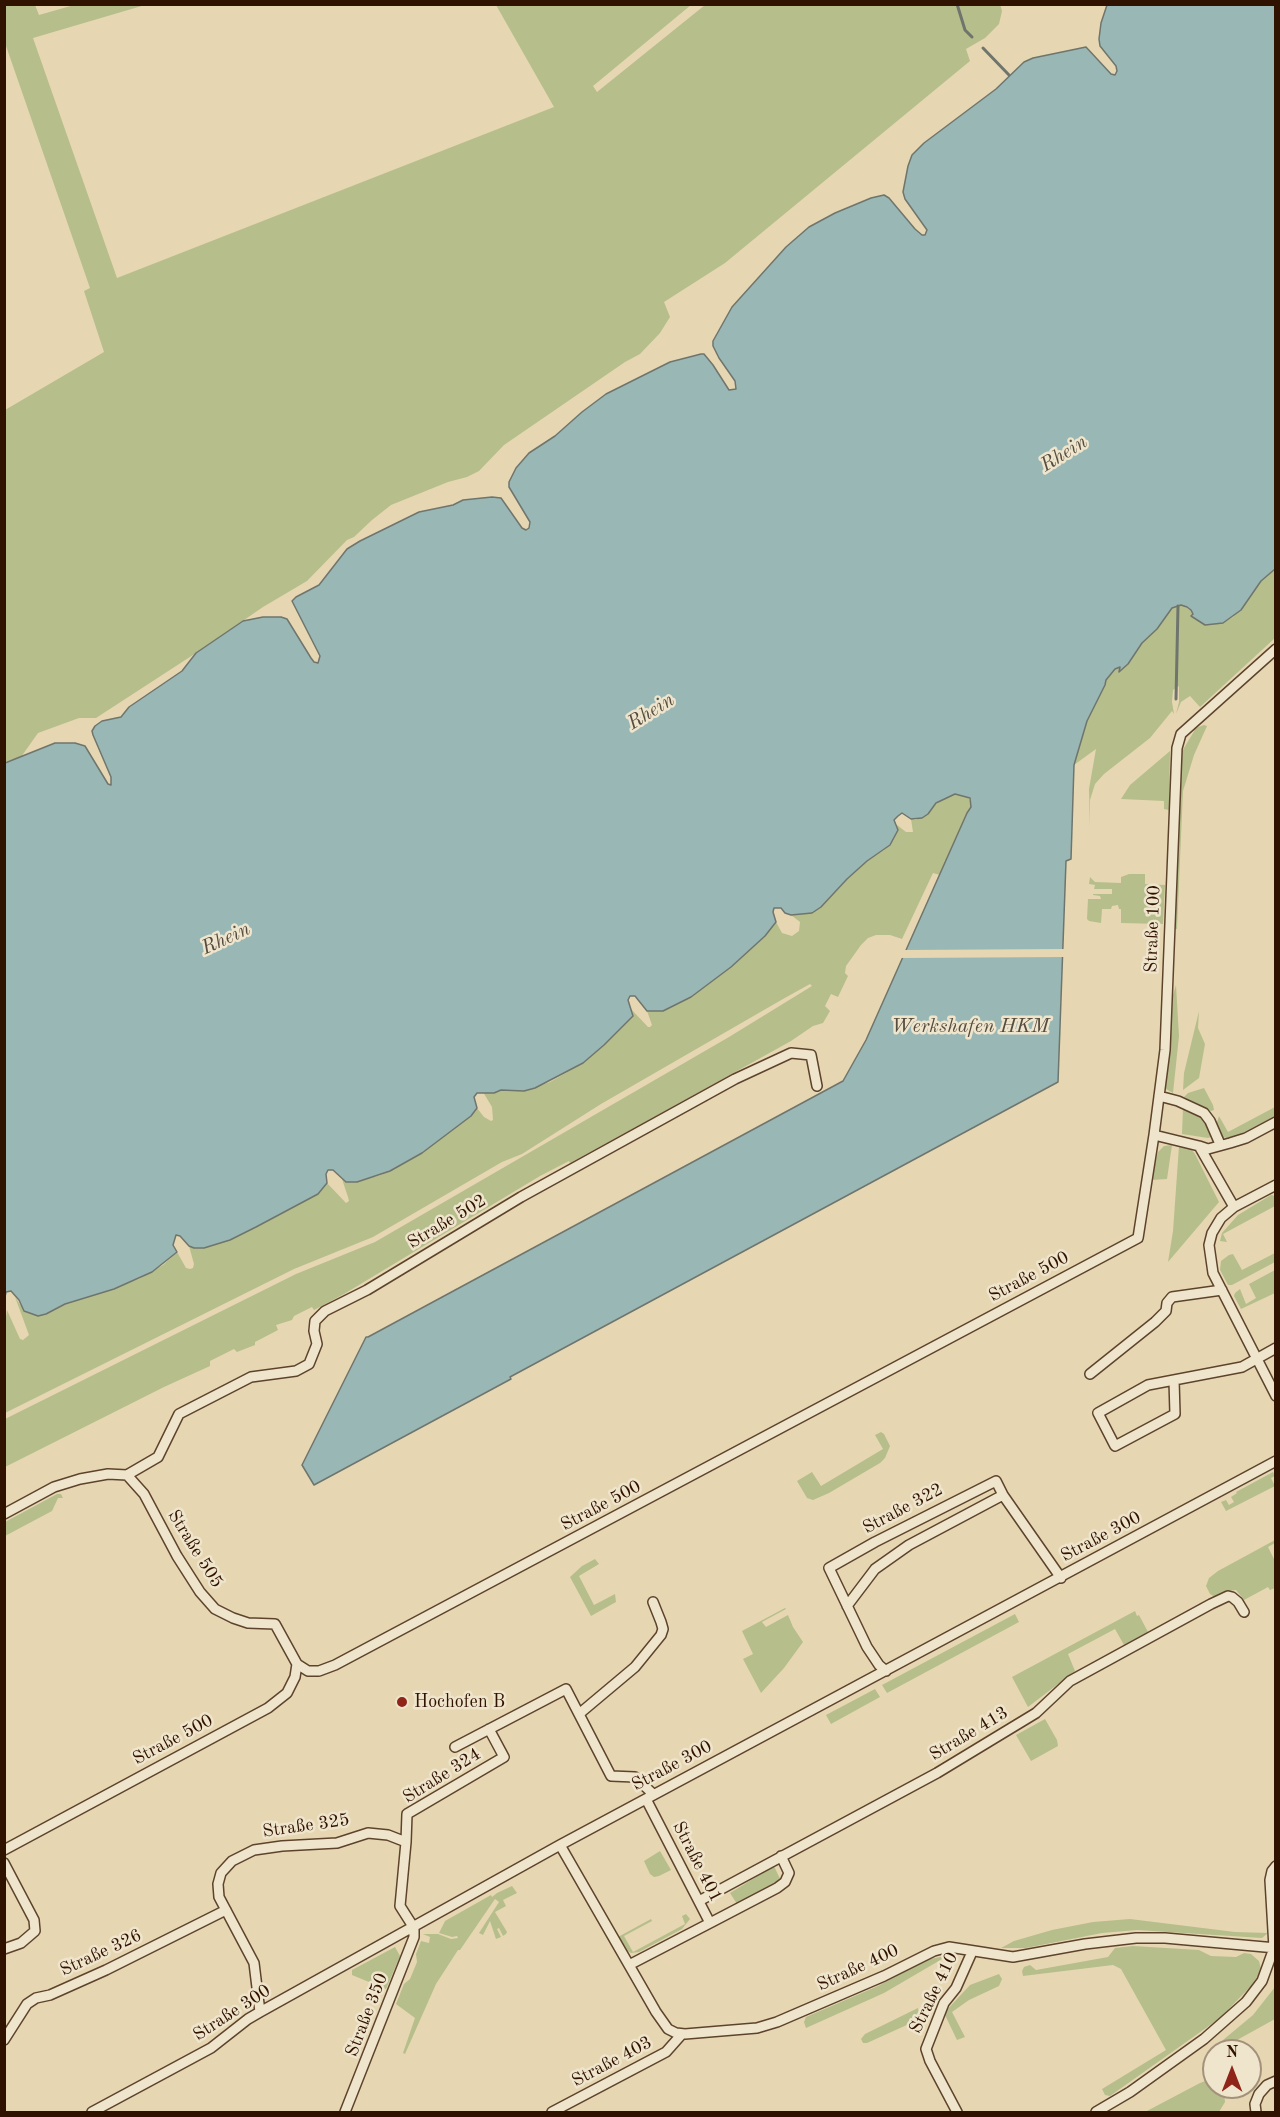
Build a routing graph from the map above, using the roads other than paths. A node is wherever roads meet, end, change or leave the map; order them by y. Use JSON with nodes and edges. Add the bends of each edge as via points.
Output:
{"nodes":[{"id":1,"x":1275,"y":649,"type":"edge"},
{"id":2,"x":817,"y":1086,"type":"dead end"},
{"id":3,"x":1159,"y":1096,"type":"junction"},
{"id":4,"x":1275,"y":1122,"type":"edge"},
{"id":5,"x":1154,"y":1135,"type":"junction"},
{"id":6,"x":1220,"y":1144,"type":"junction"},
{"id":7,"x":1199,"y":1146,"type":"junction"},
{"id":8,"x":1275,"y":1185,"type":"edge"},
{"id":9,"x":1234,"y":1207,"type":"junction"},
{"id":10,"x":1222,"y":1290,"type":"junction"},
{"id":11,"x":1275,"y":1348,"type":"edge"},
{"id":12,"x":1256,"y":1358,"type":"junction"},
{"id":13,"x":1090,"y":1374,"type":"dead end"},
{"id":14,"x":1174,"y":1380,"type":"junction"},
{"id":15,"x":1275,"y":1395,"type":"edge"},
{"id":16,"x":1275,"y":1461,"type":"edge"},
{"id":17,"x":128,"y":1475,"type":"junction"},
{"id":18,"x":1003,"y":1495,"type":"junction"},
{"id":19,"x":4,"y":1514,"type":"edge"},
{"id":20,"x":1061,"y":1578,"type":"junction"},
{"id":21,"x":653,"y":1602,"type":"dead end"},
{"id":22,"x":847,"y":1606,"type":"junction"},
{"id":23,"x":1244,"y":1612,"type":"dead end"},
{"id":24,"x":297,"y":1664,"type":"junction"},
{"id":25,"x":886,"y":1671,"type":"junction"},
{"id":26,"x":579,"y":1714,"type":"junction"},
{"id":27,"x":489,"y":1729,"type":"junction"},
{"id":28,"x":455,"y":1747,"type":"dead end"},
{"id":29,"x":650,"y":1797,"type":"junction"},
{"id":30,"x":406,"y":1842,"type":"junction"},
{"id":31,"x":560,"y":1845,"type":"junction"},
{"id":32,"x":4,"y":1850,"type":"edge"},
{"id":33,"x":781,"y":1856,"type":"junction"},
{"id":34,"x":4,"y":1863,"type":"edge"},
{"id":35,"x":1275,"y":1866,"type":"edge"},
{"id":36,"x":699,"y":1900,"type":"junction"},
{"id":37,"x":226,"y":1910,"type":"junction"},
{"id":38,"x":710,"y":1923,"type":"junction"},
{"id":39,"x":414,"y":1928,"type":"junction"},
{"id":40,"x":1275,"y":1948,"type":"edge"},
{"id":41,"x":4,"y":1949,"type":"edge"},
{"id":42,"x":972,"y":1952,"type":"junction"},
{"id":43,"x":628,"y":1965,"type":"junction"},
{"id":44,"x":260,"y":2012,"type":"junction"},
{"id":45,"x":682,"y":2034,"type":"junction"},
{"id":46,"x":4,"y":2040,"type":"edge"},
{"id":47,"x":1275,"y":2080,"type":"edge"},
{"id":48,"x":92,"y":2112,"type":"edge"},
{"id":49,"x":345,"y":2112,"type":"edge"},
{"id":50,"x":552,"y":2112,"type":"edge"},
{"id":51,"x":957,"y":2112,"type":"edge"},
{"id":52,"x":1096,"y":2112,"type":"edge"},
{"id":53,"x":1256,"y":2112,"type":"edge"}],
"edges":[{"from":1,"to":3,"type":"street","name":"Straße 100","via":[[1181,734],[1177,748],[1165,1050]]},
{"from":2,"to":17,"type":"street","name":"Straße 502","via":[[810,1055],[791,1053],[735,1079],[521,1197],[325,1311],[315,1322],[317,1344],[309,1364],[296,1371],[251,1377],[179,1413],[158,1457]]},
{"from":3,"to":5,"type":"street","name":"Straße 100"},
{"from":3,"to":6,"type":"street","via":[[1204,1113]]},
{"from":4,"to":6,"type":"street","via":[[1246,1138]]},
{"from":5,"to":7,"type":"street"},
{"from":5,"to":24,"type":"street","name":"Straße 500","via":[[1138,1238],[335,1665],[308,1671]]},
{"from":6,"to":7,"type":"street","via":[[1208,1149]]},
{"from":7,"to":9,"type":"street"},
{"from":8,"to":9,"type":"street"},
{"from":9,"to":10,"type":"street","via":[[1221,1218],[1209,1245],[1213,1273]]},
{"from":10,"to":12,"type":"street"},
{"from":10,"to":13,"type":"street","via":[[1172,1297],[1155,1322]]},
{"from":11,"to":12,"type":"street"},
{"from":12,"to":14,"type":"street","via":[[1242,1367]]},
{"from":12,"to":15,"type":"street"},
{"from":14,"to":14,"type":"street","via":[[1175,1414],[1115,1446],[1098,1413],[1148,1385]]},
{"from":16,"to":20,"type":"street","name":"Straße 300"},
{"from":17,"to":19,"type":"street","via":[[108,1474],[63,1484]]},
{"from":17,"to":24,"type":"street","name":"Straße 505","via":[[144,1494],[200,1592],[215,1609],[248,1623],[275,1624]]},
{"from":18,"to":20,"type":"street"},
{"from":18,"to":22,"type":"street","via":[[909,1545],[875,1569]]},
{"from":18,"to":22,"type":"street","name":"Straße 322","via":[[996,1481],[829,1568]]},
{"from":20,"to":25,"type":"street","name":"Straße 300"},
{"from":21,"to":26,"type":"street","via":[[663,1629],[661,1635],[635,1667]]},
{"from":22,"to":25,"type":"street","name":"Straße 322","via":[[867,1647]]},
{"from":23,"to":33,"type":"street","name":"Straße 413","via":[[1228,1596],[1211,1604],[1070,1681],[1036,1713],[937,1773]]},
{"from":24,"to":32,"type":"street","name":"Straße 500","via":[[296,1677],[287,1693],[268,1708]]},
{"from":25,"to":29,"type":"street","name":"Straße 300"},
{"from":26,"to":27,"type":"street","via":[[566,1689]]},
{"from":26,"to":29,"type":"street","via":[[611,1776],[635,1778]]},
{"from":27,"to":28,"type":"street"},
{"from":27,"to":30,"type":"street","name":"Straße 324","via":[[504,1757],[406,1814]]},
{"from":29,"to":31,"type":"street","name":"Straße 300"},
{"from":29,"to":36,"type":"street","name":"Straße 401"},
{"from":30,"to":37,"type":"street","name":"Straße 325","via":[[368,1833],[337,1843],[254,1850],[232,1861],[221,1873],[219,1897]]},
{"from":30,"to":39,"type":"street","name":"Straße 324","via":[[400,1906]]},
{"from":31,"to":39,"type":"street","name":"Straße 300"},
{"from":31,"to":43,"type":"street"},
{"from":33,"to":36,"type":"street","name":"Straße 413"},
{"from":33,"to":38,"type":"street","via":[[789,1873],[785,1882]]},
{"from":34,"to":41,"type":"street","via":[[34,1920],[35,1931]]},
{"from":35,"to":40,"type":"street","via":[[1270,1880]]},
{"from":36,"to":38,"type":"street","name":"Straße 401"},
{"from":37,"to":44,"type":"street","name":"Straße 325","via":[[254,1963]]},
{"from":37,"to":46,"type":"street","name":"Straße 326","via":[[106,1970],[36,1998],[27,2004]]},
{"from":38,"to":43,"type":"street","name":"Straße 401"},
{"from":39,"to":44,"type":"street","name":"Straße 300"},
{"from":39,"to":49,"type":"street","name":"Straße 350"},
{"from":40,"to":42,"type":"street","name":"Straße 400","via":[[1136,1938],[1013,1957]]},
{"from":40,"to":52,"type":"street","via":[[1262,1981],[1228,2019],[1130,2092]]},
{"from":42,"to":45,"type":"street","name":"Straße 400","via":[[949,1947],[934,1950],[884,1976],[757,2028]]},
{"from":42,"to":51,"type":"street","name":"Straße 410","via":[[956,1988],[944,2003],[926,2049]]},
{"from":43,"to":45,"type":"street","via":[[661,2021],[668,2029]]},
{"from":44,"to":48,"type":"street","name":"Straße 300","via":[[211,2048]]},
{"from":45,"to":50,"type":"street","name":"Straße 403","via":[[666,2052]]},
{"from":47,"to":53,"type":"street","via":[[1259,2094]]}]}
